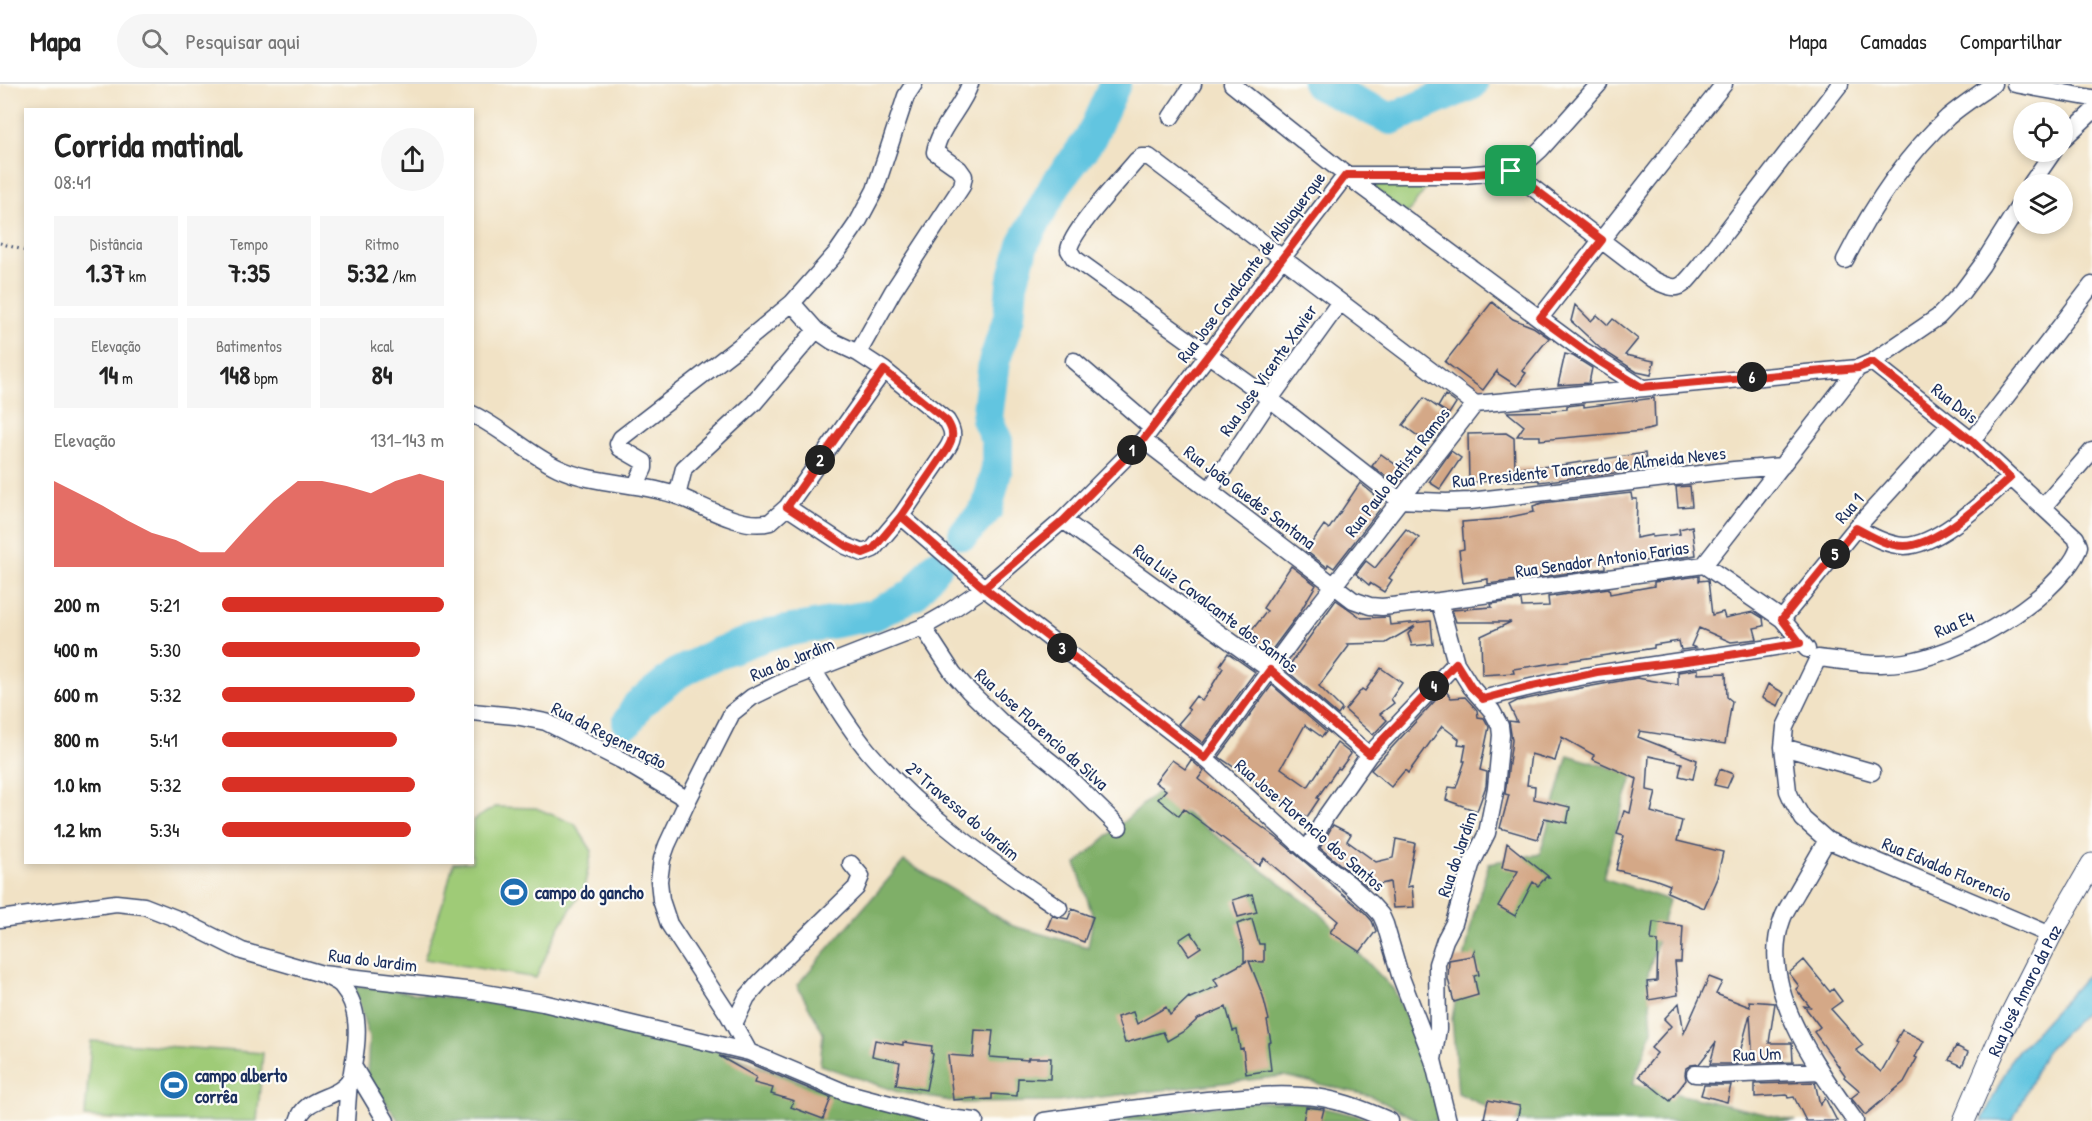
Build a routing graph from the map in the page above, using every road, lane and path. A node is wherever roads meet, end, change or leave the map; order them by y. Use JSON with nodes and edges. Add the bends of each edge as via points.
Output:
{"nodes":[{"id":1,"x":915,"y":84,"type":"edge"},
{"id":2,"x":970,"y":84,"type":"edge"},
{"id":3,"x":1193,"y":84,"type":"edge"},
{"id":4,"x":1232,"y":84,"type":"edge"},
{"id":5,"x":1599,"y":84,"type":"edge"},
{"id":6,"x":1725,"y":84,"type":"edge"},
{"id":7,"x":1840,"y":84,"type":"edge"},
{"id":8,"x":1993,"y":84,"type":"edge"},
{"id":9,"x":2015,"y":84,"type":"edge"},
{"id":10,"x":2092,"y":98,"type":"edge"},
{"id":11,"x":2092,"y":112,"type":"edge"},
{"id":12,"x":1171,"y":117,"type":"dead end"},
{"id":13,"x":2073,"y":130,"type":"edge"},
{"id":14,"x":1511,"y":171,"type":"junction"},
{"id":15,"x":1346,"y":175,"type":"junction"},
{"id":16,"x":2013,"y":216,"type":"edge"},
{"id":17,"x":1602,"y":240,"type":"junction"},
{"id":18,"x":0,"y":243,"type":"edge"},
{"id":19,"x":24,"y":250,"type":"edge"},
{"id":20,"x":1283,"y":258,"type":"junction"},
{"id":21,"x":1845,"y":260,"type":"dead end"},
{"id":22,"x":2092,"y":285,"type":"edge"},
{"id":23,"x":1340,"y":302,"type":"junction"},
{"id":24,"x":792,"y":303,"type":"junction"},
{"id":25,"x":1540,"y":318,"type":"junction"},
{"id":26,"x":816,"y":330,"type":"junction"},
{"id":27,"x":858,"y":353,"type":"junction"},
{"id":28,"x":1208,"y":354,"type":"junction"},
{"id":29,"x":1074,"y":361,"type":"dead end"},
{"id":30,"x":1865,"y":365,"type":"junction"},
{"id":31,"x":884,"y":370,"type":"junction"},
{"id":32,"x":1641,"y":387,"type":"junction"},
{"id":33,"x":1270,"y":399,"type":"junction"},
{"id":34,"x":1475,"y":404,"type":"junction"},
{"id":35,"x":474,"y":415,"type":"edge"},
{"id":36,"x":1950,"y":425,"type":"junction"},
{"id":37,"x":1147,"y":434,"type":"junction"},
{"id":38,"x":1972,"y":441,"type":"junction"},
{"id":39,"x":2092,"y":451,"type":"edge"},
{"id":40,"x":1782,"y":466,"type":"junction"},
{"id":41,"x":2010,"y":478,"type":"junction"},
{"id":42,"x":636,"y":485,"type":"junction"},
{"id":43,"x":1209,"y":491,"type":"junction"},
{"id":44,"x":677,"y":496,"type":"junction"},
{"id":45,"x":1399,"y":500,"type":"junction"},
{"id":46,"x":787,"y":507,"type":"junction"},
{"id":47,"x":2043,"y":507,"type":"junction"},
{"id":48,"x":901,"y":516,"type":"junction"},
{"id":49,"x":1064,"y":520,"type":"junction"},
{"id":50,"x":1856,"y":528,"type":"junction"},
{"id":51,"x":2077,"y":554,"type":"joint"},
{"id":52,"x":1704,"y":565,"type":"junction"},
{"id":53,"x":1335,"y":585,"type":"junction"},
{"id":54,"x":984,"y":588,"type":"junction"},
{"id":55,"x":1439,"y":602,"type":"junction"},
{"id":56,"x":1782,"y":619,"type":"junction"},
{"id":57,"x":923,"y":627,"type":"junction"},
{"id":58,"x":1800,"y":643,"type":"junction"},
{"id":59,"x":1818,"y":658,"type":"junction"},
{"id":60,"x":1456,"y":663,"type":"junction"},
{"id":61,"x":1270,"y":670,"type":"junction"},
{"id":62,"x":814,"y":671,"type":"junction"},
{"id":63,"x":1483,"y":699,"type":"junction"},
{"id":64,"x":474,"y":712,"type":"edge"},
{"id":65,"x":1784,"y":747,"type":"junction"},
{"id":66,"x":1369,"y":754,"type":"junction"},
{"id":67,"x":1205,"y":758,"type":"junction"},
{"id":68,"x":1872,"y":772,"type":"dead end"},
{"id":69,"x":688,"y":800,"type":"junction"},
{"id":70,"x":1119,"y":827,"type":"dead end"},
{"id":71,"x":1827,"y":840,"type":"junction"},
{"id":72,"x":1307,"y":851,"type":"junction"},
{"id":73,"x":851,"y":864,"type":"dead end"},
{"id":74,"x":2092,"y":864,"type":"edge"},
{"id":75,"x":1059,"y":908,"type":"dead end"},
{"id":76,"x":0,"y":919,"type":"edge"},
{"id":77,"x":2051,"y":935,"type":"junction"},
{"id":78,"x":348,"y":982,"type":"junction"},
{"id":79,"x":734,"y":1024,"type":"junction"},
{"id":80,"x":749,"y":1052,"type":"junction"},
{"id":81,"x":1433,"y":1060,"type":"junction"},
{"id":82,"x":1820,"y":1071,"type":"junction"},
{"id":83,"x":351,"y":1073,"type":"junction"},
{"id":84,"x":1695,"y":1074,"type":"dead end"},
{"id":85,"x":298,"y":1121,"type":"edge"},
{"id":86,"x":346,"y":1121,"type":"edge"},
{"id":87,"x":386,"y":1121,"type":"edge"},
{"id":88,"x":975,"y":1121,"type":"edge"},
{"id":89,"x":1044,"y":1121,"type":"edge"},
{"id":90,"x":1390,"y":1121,"type":"edge"},
{"id":91,"x":1448,"y":1121,"type":"edge"},
{"id":92,"x":1855,"y":1121,"type":"edge"},
{"id":93,"x":1964,"y":1121,"type":"edge"}],
"edges":[{"from":1,"to":24,"type":"street","via":[[906,96],[875,190],[858,222]]},
{"from":2,"to":27,"type":"street","via":[[935,152],[964,176],[962,186],[893,291]]},
{"from":3,"to":12,"type":"street"},
{"from":4,"to":15,"type":"street"},
{"from":5,"to":14,"type":"street","via":[[1541,149]]},
{"from":6,"to":17,"type":"street"},
{"from":7,"to":17,"type":"street","via":[[1701,264],[1676,289],[1652,279]]},
{"from":8,"to":21,"type":"street","via":[[1948,118],[1908,161],[1866,218]]},
{"from":9,"to":10,"type":"street"},
{"from":11,"to":13,"type":"street"},
{"from":14,"to":15,"type":"street","name":"Rua Jose Cavalcante de Albuquerque"},
{"from":14,"to":17,"type":"street"},
{"from":15,"to":20,"type":"street","name":"Rua Jose Cavalcante de Albuquerque"},
{"from":15,"to":25,"type":"street"},
{"from":16,"to":30,"type":"street","via":[[1982,265],[1938,317]]},
{"from":17,"to":25,"type":"street"},
{"from":18,"to":19,"type":"path"},
{"from":20,"to":23,"type":"street","name":"Rua Paulo Batista Ramos"},
{"from":20,"to":28,"type":"street","name":"Rua Jose Cavalcante de Albuquerque"},
{"from":20,"to":28,"type":"street","name":"Rua Paulo Batista Ramos","via":[[1149,157],[1138,159],[1079,229],[1069,250],[1074,258]]},
{"from":22,"to":38,"type":"street"},
{"from":23,"to":33,"type":"street","name":"Rua Jose Vicente Xavier"},
{"from":23,"to":34,"type":"street","name":"Rua Paulo Batista Ramos"},
{"from":24,"to":26,"type":"street"},
{"from":24,"to":42,"type":"street","via":[[621,438],[620,448],[644,462]]},
{"from":25,"to":32,"type":"street"},
{"from":26,"to":27,"type":"street"},
{"from":26,"to":44,"type":"street","via":[[754,403],[684,468]]},
{"from":27,"to":31,"type":"street"},
{"from":28,"to":33,"type":"street"},
{"from":28,"to":37,"type":"street","name":"Rua Jose Cavalcante de Albuquerque"},
{"from":29,"to":37,"type":"street","name":"Rua João Guedes Santana"},
{"from":30,"to":32,"type":"street"},
{"from":30,"to":36,"type":"street","name":"Rua Dois"},
{"from":30,"to":40,"type":"street","name":"Rua Senador Antonio Farias"},
{"from":31,"to":46,"type":"street"},
{"from":31,"to":48,"type":"street","via":[[947,421],[953,431],[947,449]]},
{"from":32,"to":34,"type":"street"},
{"from":33,"to":43,"type":"street","name":"Rua Jose Vicente Xavier"},
{"from":33,"to":45,"type":"street"},
{"from":34,"to":45,"type":"street","name":"Rua Paulo Batista Ramos"},
{"from":35,"to":42,"type":"street","via":[[561,470]]},
{"from":36,"to":38,"type":"street","name":"Rua Dois"},
{"from":36,"to":50,"type":"street","name":"Rua 1"},
{"from":37,"to":43,"type":"street","name":"Rua João Guedes Santana"},
{"from":37,"to":49,"type":"street","name":"Rua Jose Cavalcante de Albuquerque"},
{"from":38,"to":41,"type":"street","name":"Rua Dois"},
{"from":39,"to":47,"type":"street"},
{"from":40,"to":45,"type":"street","name":"Rua Presidente Tancredo de Almeida Neves","via":[[1470,501]]},
{"from":40,"to":52,"type":"street","name":"Rua Senador Antonio Farias"},
{"from":41,"to":47,"type":"street","name":"Rua Dois"},
{"from":41,"to":50,"type":"street","via":[[1970,513],[1934,537],[1914,544],[1904,546],[1878,540]]},
{"from":42,"to":44,"type":"street"},
{"from":43,"to":53,"type":"street","name":"Rua João Guedes Santana"},
{"from":44,"to":46,"type":"street","via":[[750,523],[770,522]]},
{"from":45,"to":53,"type":"street","name":"Rua Paulo Batista Ramos"},
{"from":46,"to":48,"type":"street","via":[[863,553],[873,549]]},
{"from":47,"to":51,"type":"street","name":"Rua Dois","via":[[2076,538]]},
{"from":48,"to":54,"type":"street","name":"Rua Jose Florencio dos Santos"},
{"from":49,"to":54,"type":"street","name":"Rua Jose Cavalcante de Albuquerque"},
{"from":49,"to":61,"type":"street","name":"Rua Luiz Cavalcante dos Santos"},
{"from":50,"to":56,"type":"street","name":"Rua 1"},
{"from":51,"to":59,"type":"street","name":"Rua E4","via":[[2041,596],[1966,641],[1904,662],[1876,664]]},
{"from":52,"to":55,"type":"street","name":"Rua Senador Antonio Farias"},
{"from":52,"to":56,"type":"street"},
{"from":53,"to":55,"type":"street","name":"Rua Senador Antonio Farias","via":[[1353,600],[1370,606]]},
{"from":53,"to":61,"type":"street","name":"Rua Paulo Batista Ramos"},
{"from":54,"to":57,"type":"street","name":"Rua do Jardim"},
{"from":54,"to":67,"type":"street","name":"Rua Jose Florencio dos Santos"},
{"from":55,"to":60,"type":"street","name":"Rua do Jardim"},
{"from":56,"to":58,"type":"street"},
{"from":57,"to":62,"type":"street","name":"Rua do Jardim"},
{"from":57,"to":70,"type":"street","name":"Rua Jose Florencio da Silva","via":[[969,691],[1061,770]]},
{"from":58,"to":59,"type":"street"},
{"from":58,"to":63,"type":"street","via":[[1597,672]]},
{"from":59,"to":65,"type":"street","name":"Rua Edvaldo Florencio","via":[[1785,727]]},
{"from":60,"to":63,"type":"street","name":"Rua do Jardim"},
{"from":60,"to":66,"type":"street"},
{"from":61,"to":66,"type":"street","name":"Rua Luiz Cavalcante dos Santos"},
{"from":61,"to":67,"type":"street","name":"Rua Paulo Batista Ramos"},
{"from":62,"to":69,"type":"street","name":"Rua do Jardim","via":[[752,697],[732,713]]},
{"from":62,"to":75,"type":"street","name":"2ª Travessa do Jardim","via":[[867,749],[919,803],[992,863]]},
{"from":63,"to":81,"type":"street","name":"Rua do Jardim","via":[[1500,726],[1496,789],[1487,833],[1471,865],[1437,964],[1438,1029]]},
{"from":64,"to":69,"type":"street","name":"Rua da Regeneração","via":[[546,722]]},
{"from":65,"to":68,"type":"street"},
{"from":65,"to":71,"type":"street","name":"Rua Edvaldo Florencio","via":[[1792,800],[1803,819]]},
{"from":66,"to":72,"type":"street"},
{"from":67,"to":72,"type":"street","name":"Rua Jose Florencio dos Santos"},
{"from":69,"to":79,"type":"street","name":"Rua do Jardim","via":[[662,859],[661,900],[669,924]]},
{"from":71,"to":77,"type":"street","name":"Rua Edvaldo Florencio"},
{"from":71,"to":82,"type":"street","via":[[1782,918],[1776,939],[1780,983],[1791,1017]]},
{"from":72,"to":81,"type":"street","name":"Rua Jose Florencio dos Santos","via":[[1381,915]]},
{"from":73,"to":79,"type":"street","via":[[861,876],[856,888],[760,982],[747,997]]},
{"from":74,"to":77,"type":"street","name":"Rua josé Amaro da Paz"},
{"from":76,"to":78,"type":"street","name":"Rua do Jardim","via":[[116,903],[144,906],[242,951]]},
{"from":77,"to":93,"type":"street","name":"Rua josé Amaro da Paz","via":[[2003,1030]]},
{"from":78,"to":80,"type":"street","name":"Rua do Jardim","via":[[474,991],[543,1003]]},
{"from":78,"to":83,"type":"street","via":[[358,1040]]},
{"from":79,"to":80,"type":"street","name":"Rua do Jardim"},
{"from":80,"to":88,"type":"street","name":"Rua do Jardim","via":[[844,1092],[939,1117]]},
{"from":81,"to":91,"type":"street","name":"Rua Jose Florencio dos Santos"},
{"from":82,"to":84,"type":"street","name":"Rua Um"},
{"from":82,"to":92,"type":"street"},
{"from":83,"to":85,"type":"street","via":[[335,1093],[314,1101]]},
{"from":83,"to":86,"type":"street"},
{"from":83,"to":87,"type":"street"},
{"from":89,"to":90,"type":"street","via":[[1154,1105],[1304,1096],[1355,1107]]}]}
